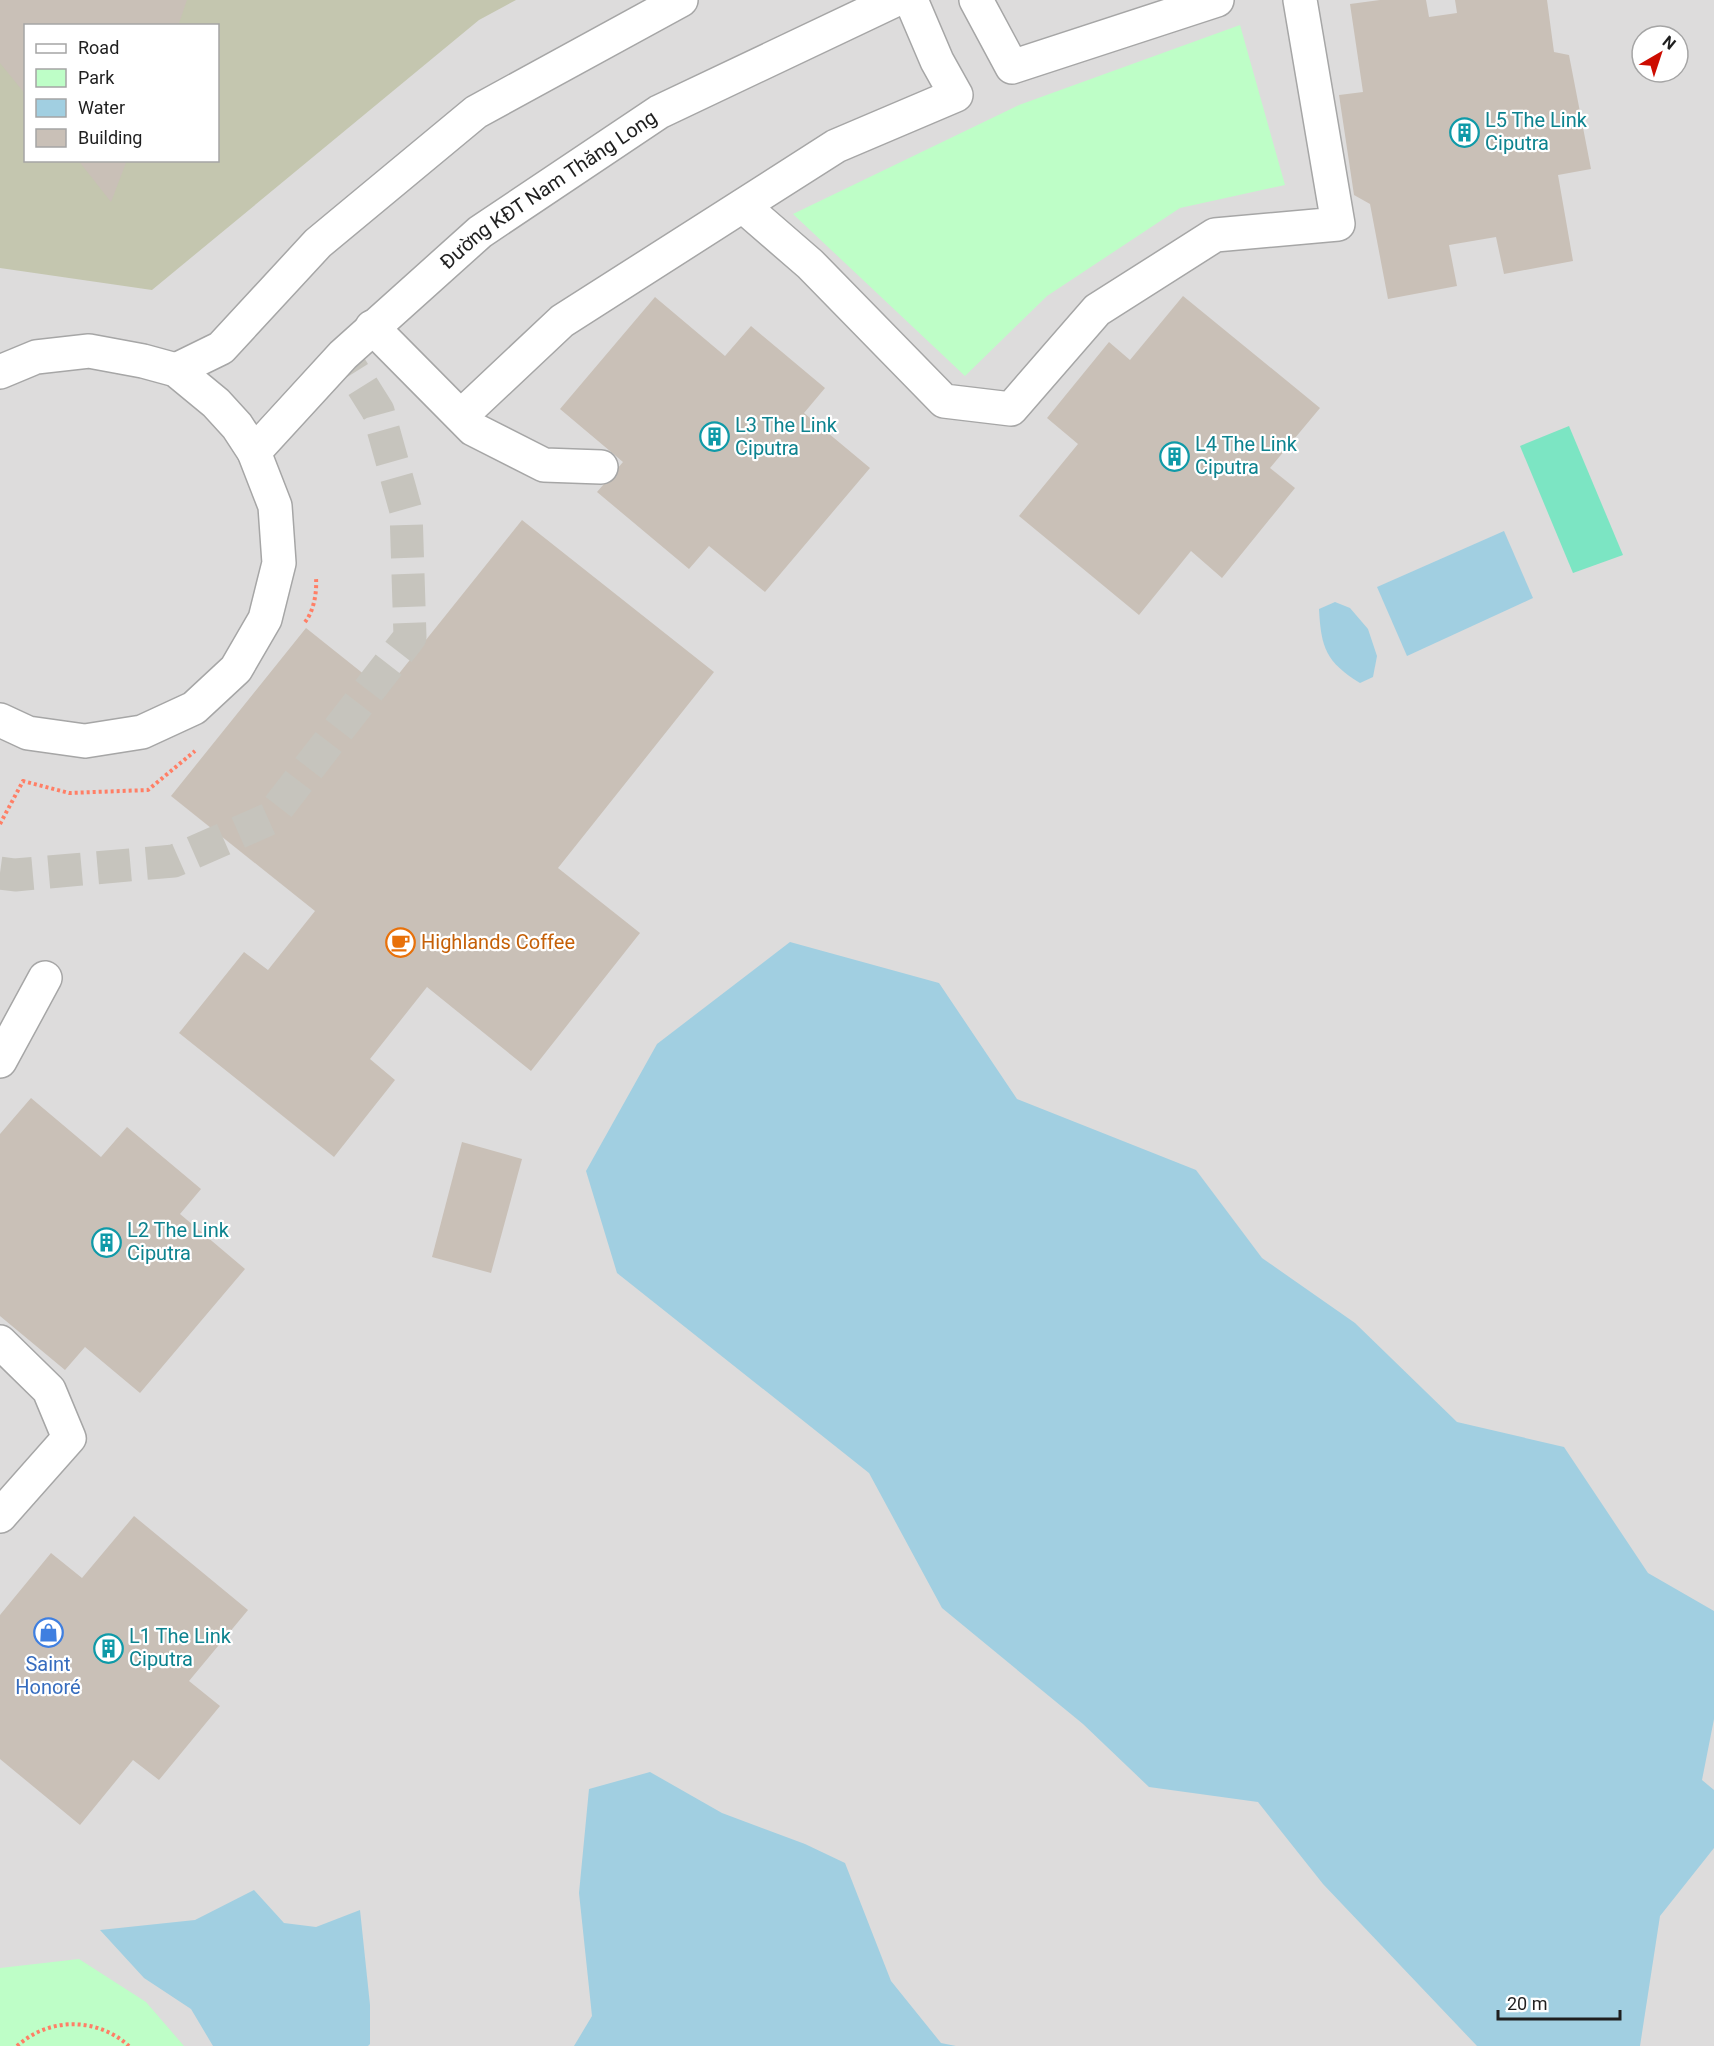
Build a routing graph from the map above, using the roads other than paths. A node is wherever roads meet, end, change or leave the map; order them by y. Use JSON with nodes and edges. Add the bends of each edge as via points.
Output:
{"nodes":[{"id":1,"x":681,"y":0,"type":"edge"},
{"id":2,"x":895,"y":0,"type":"edge"},
{"id":3,"x":911,"y":0,"type":"edge"},
{"id":4,"x":976,"y":0,"type":"edge"},
{"id":5,"x":1217,"y":0,"type":"edge"},
{"id":6,"x":1300,"y":0,"type":"edge"},
{"id":7,"x":743,"y":206,"type":"junction"},
{"id":8,"x":372,"y":327,"type":"junction"},
{"id":9,"x":176,"y":370,"type":"junction"},
{"id":10,"x":0,"y":372,"type":"edge"},
{"id":11,"x":460,"y":416,"type":"junction"},
{"id":12,"x":254,"y":452,"type":"junction"},
{"id":13,"x":601,"y":467,"type":"dead end"},
{"id":14,"x":9,"y":727,"type":"edge"},
{"id":15,"x":45,"y":978,"type":"dead end"},
{"id":16,"x":0,"y":1061,"type":"edge"},
{"id":17,"x":0,"y":1342,"type":"edge"},
{"id":18,"x":0,"y":1516,"type":"edge"}],
"edges":[{"from":1,"to":9,"type":"street","via":[[476,112],[318,243],[220,348]]},
{"from":2,"to":8,"type":"street","name":"Đường KĐT Nam Thăng Long","via":[[658,112],[480,232]]},
{"from":3,"to":7,"type":"street","via":[[956,95],[836,146]]},
{"from":4,"to":5,"type":"street","via":[[1012,67]]},
{"from":6,"to":7,"type":"street","via":[[1338,224],[1215,235],[1097,310],[1011,409],[944,400],[810,264]]},
{"from":7,"to":11,"type":"street","via":[[562,321]]},
{"from":8,"to":11,"type":"street"},
{"from":8,"to":12,"type":"street","name":"Đường KĐT Nam Thăng Long"},
{"from":9,"to":10,"type":"street","via":[[89,351],[36,357]]},
{"from":9,"to":12,"type":"street","via":[[216,403]]},
{"from":11,"to":13,"type":"street","via":[[474,429],[544,465]]},
{"from":12,"to":14,"type":"street","via":[[275,506],[279,563],[265,619],[236,669],[194,708],[142,732],[85,741]]},
{"from":15,"to":16,"type":"street"},
{"from":17,"to":18,"type":"street","via":[[49,1390],[69,1438]]}]}
